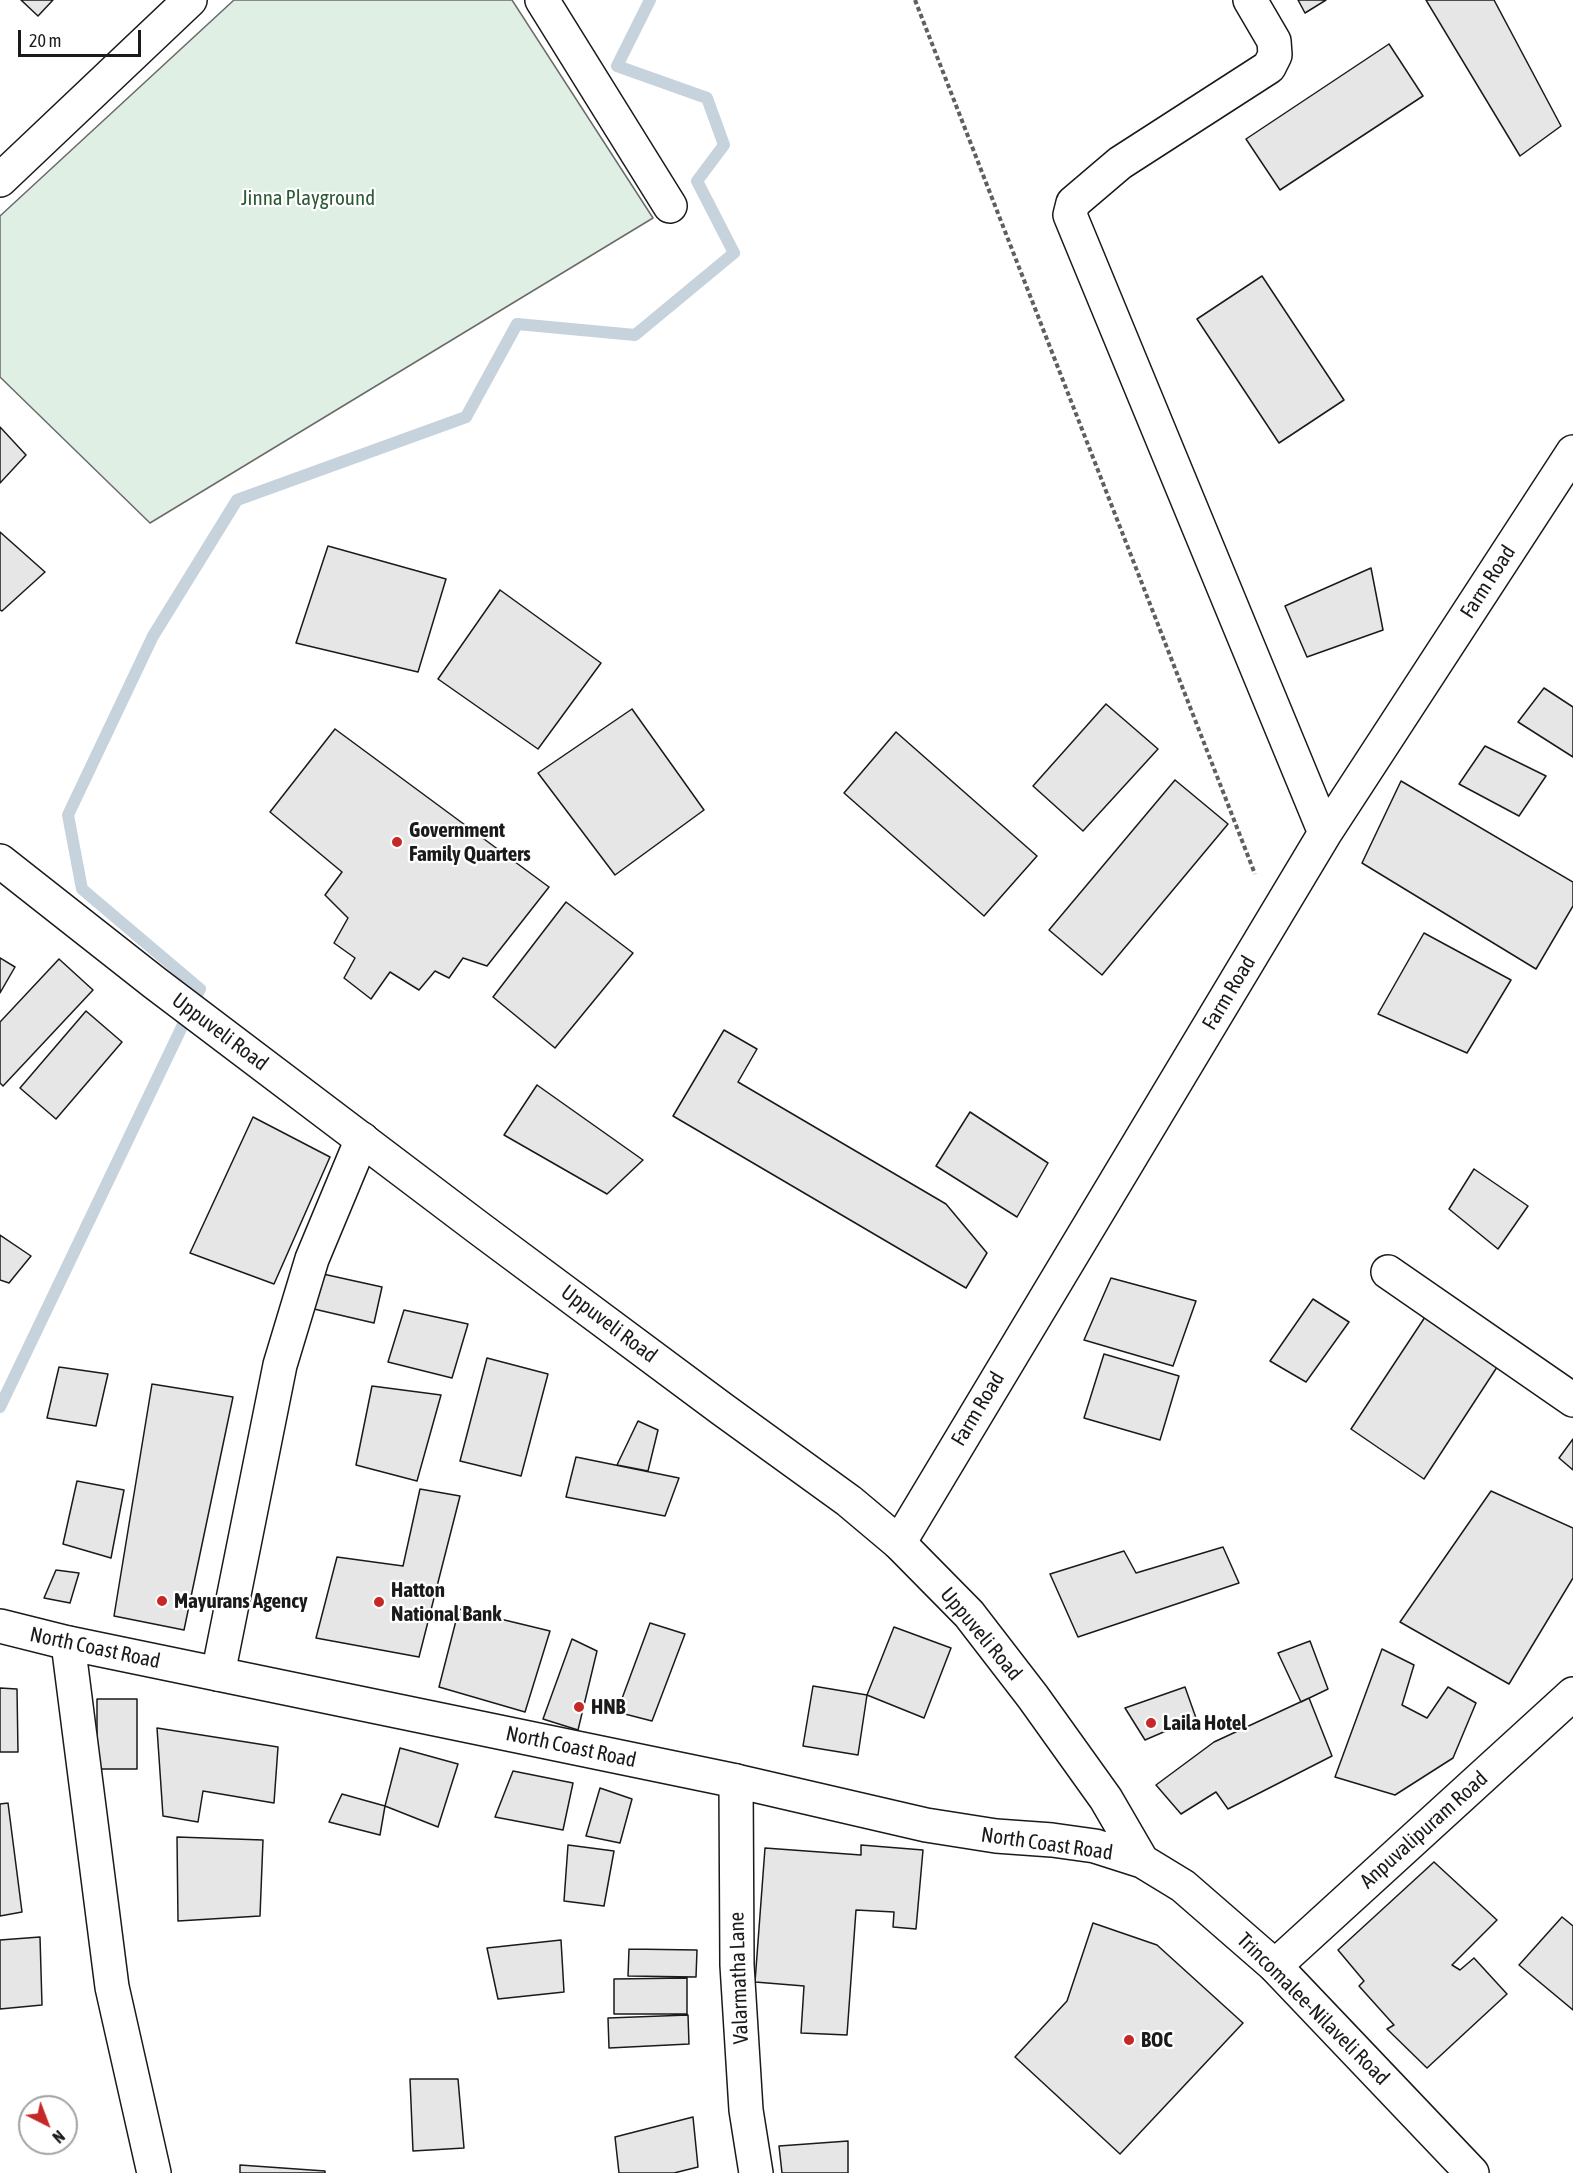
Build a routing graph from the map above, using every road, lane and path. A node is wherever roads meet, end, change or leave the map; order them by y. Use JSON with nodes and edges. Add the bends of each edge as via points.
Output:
{"nodes":[{"id":1,"x":190,"y":0,"type":"edge"},
{"id":2,"x":542,"y":0,"type":"edge"},
{"id":3,"x":915,"y":0,"type":"edge"},
{"id":4,"x":1250,"y":0,"type":"edge"},
{"id":5,"x":0,"y":180,"type":"edge"},
{"id":6,"x":670,"y":206,"type":"dead end"},
{"id":7,"x":1573,"y":452,"type":"edge"},
{"id":8,"x":1325,"y":833,"type":"junction"},
{"id":9,"x":0,"y":861,"type":"edge"},
{"id":10,"x":1257,"y":878,"type":"dead end"},
{"id":11,"x":362,"y":1139,"type":"junction"},
{"id":12,"x":1388,"y":1272,"type":"dead end"},
{"id":13,"x":1573,"y":1400,"type":"edge"},
{"id":14,"x":898,"y":1542,"type":"junction"},
{"id":15,"x":0,"y":1626,"type":"edge"},
{"id":16,"x":68,"y":1643,"type":"junction"},
{"id":17,"x":218,"y":1674,"type":"junction"},
{"id":18,"x":1573,"y":1694,"type":"edge"},
{"id":19,"x":736,"y":1781,"type":"junction"},
{"id":20,"x":1142,"y":1861,"type":"junction"},
{"id":21,"x":1275,"y":1966,"type":"junction"},
{"id":22,"x":154,"y":2173,"type":"edge"},
{"id":23,"x":756,"y":2173,"type":"edge"},
{"id":24,"x":1472,"y":2173,"type":"edge"}],
"edges":[{"from":1,"to":5,"type":"street"},
{"from":2,"to":6,"type":"street"},
{"from":3,"to":10,"type":"path"},
{"from":4,"to":8,"type":"street","via":[[1274,41],[1275,55],[1269,68],[1120,163],[1073,203],[1070,215]]},
{"from":7,"to":8,"type":"street","name":"Farm Road"},
{"from":8,"to":14,"type":"street","name":"Farm Road"},
{"from":9,"to":11,"type":"street","name":"Uppuveli Road"},
{"from":11,"to":14,"type":"street","name":"Uppuveli Road","via":[[849,1501]]},
{"from":11,"to":17,"type":"street","via":[[312,1259],[283,1354]]},
{"from":12,"to":13,"type":"street"},
{"from":14,"to":20,"type":"street","name":"Uppuveli Road","via":[[969,1614],[998,1651],[1106,1799]]},
{"from":15,"to":16,"type":"street","name":"North Coast Road"},
{"from":16,"to":17,"type":"street","name":"North Coast Road"},
{"from":16,"to":22,"type":"street","via":[[112,1987]]},
{"from":17,"to":19,"type":"street","name":"North Coast Road"},
{"from":18,"to":21,"type":"street","name":"Anpuvalipuram Road"},
{"from":19,"to":20,"type":"street","name":"North Coast Road","via":[[926,1825],[1095,1846]]},
{"from":19,"to":23,"type":"street","name":"Valarmatha Lane","via":[[736,1965],[746,2110]]},
{"from":20,"to":21,"type":"street","name":"Trincomalee-Nilaveli Road","via":[[1183,1886]]},
{"from":21,"to":24,"type":"street","name":"Trincomalee-Nilaveli Road"}]}
